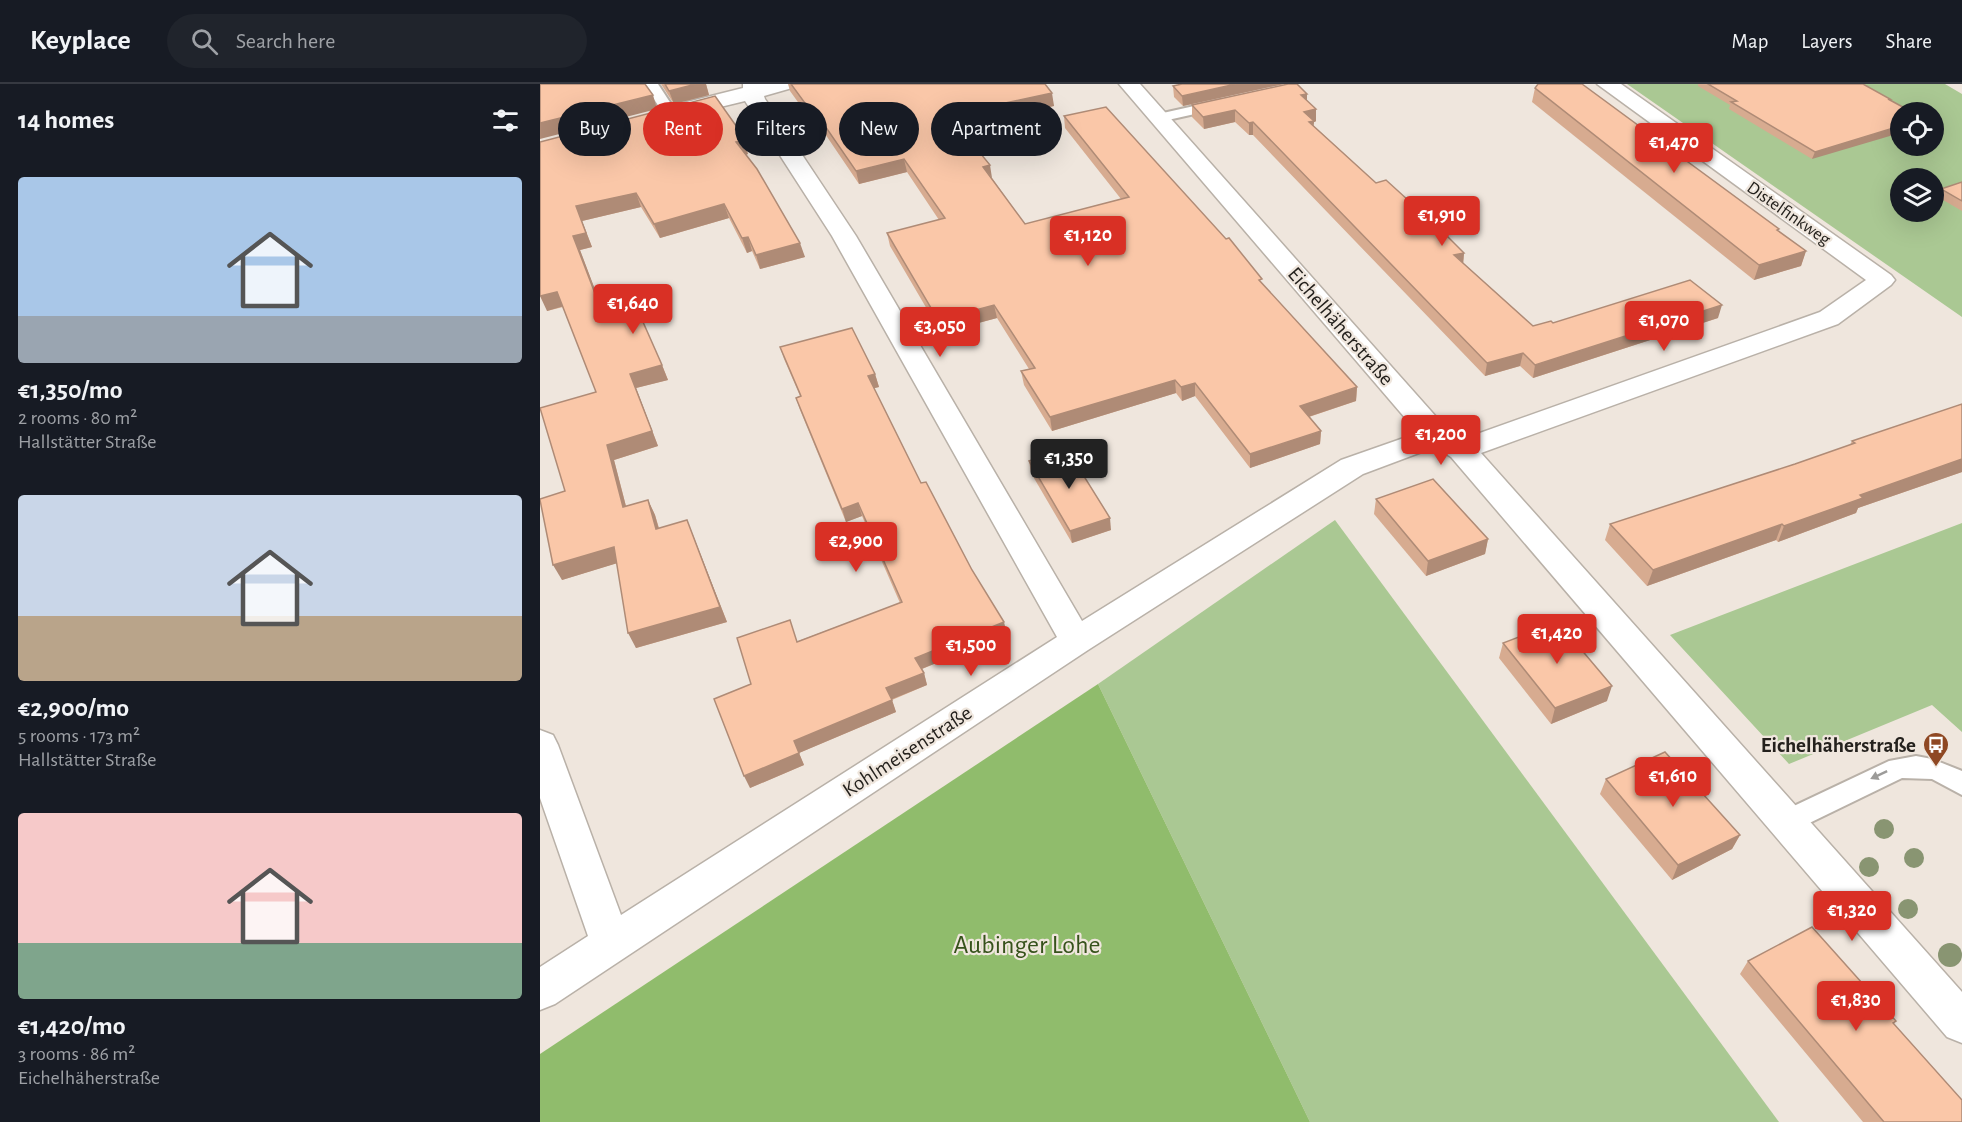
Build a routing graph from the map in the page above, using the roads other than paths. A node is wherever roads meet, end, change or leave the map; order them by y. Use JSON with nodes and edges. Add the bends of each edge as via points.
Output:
{"nodes":[{"id":1,"x":651,"y":84,"type":"edge"},
{"id":2,"x":785,"y":84,"type":"edge"},
{"id":3,"x":1129,"y":84,"type":"edge"},
{"id":4,"x":1607,"y":84,"type":"edge"},
{"id":5,"x":753,"y":88,"type":"edge"},
{"id":6,"x":663,"y":102,"type":"edge"},
{"id":7,"x":707,"y":102,"type":"edge"},
{"id":8,"x":1231,"y":102,"type":"edge"},
{"id":9,"x":1159,"y":118,"type":"junction"},
{"id":10,"x":1882,"y":280,"type":"joint"},
{"id":11,"x":1449,"y":443,"type":"junction"},
{"id":12,"x":1076,"y":641,"type":"junction"},
{"id":13,"x":540,"y":745,"type":"edge"},
{"id":14,"x":1962,"y":784,"type":"edge"},
{"id":15,"x":1786,"y":822,"type":"junction"},
{"id":16,"x":611,"y":944,"type":"junction"},
{"id":17,"x":540,"y":990,"type":"edge"},
{"id":18,"x":1962,"y":1023,"type":"edge"}],
"edges":[{"from":1,"to":6,"type":"lane"},
{"from":2,"to":5,"type":"street"},
{"from":3,"to":9,"type":"street","name":"Eichelhäherstraße"},
{"from":4,"to":10,"type":"street","name":"Distelfinkweg"},
{"from":5,"to":7,"type":"street"},
{"from":5,"to":12,"type":"street","via":[[754,99],[844,236]]},
{"from":8,"to":9,"type":"lane"},
{"from":9,"to":11,"type":"street","name":"Eichelhäherstraße"},
{"from":10,"to":11,"type":"street","name":"Kohlmeisenstraße","via":[[1829,318]]},
{"from":11,"to":12,"type":"street","name":"Kohlmeisenstraße","via":[[1352,467]]},
{"from":11,"to":15,"type":"street","name":"Eichelhäherstraße"},
{"from":12,"to":16,"type":"street","name":"Kohlmeisenstraße"},
{"from":13,"to":16,"type":"street"},
{"from":14,"to":15,"type":"lane","one_way":true,"via":[[1936,768],[1898,768]]},
{"from":15,"to":18,"type":"street","name":"Eichelhäherstraße"},
{"from":16,"to":17,"type":"street","name":"Kohlmeisenstraße"}]}
